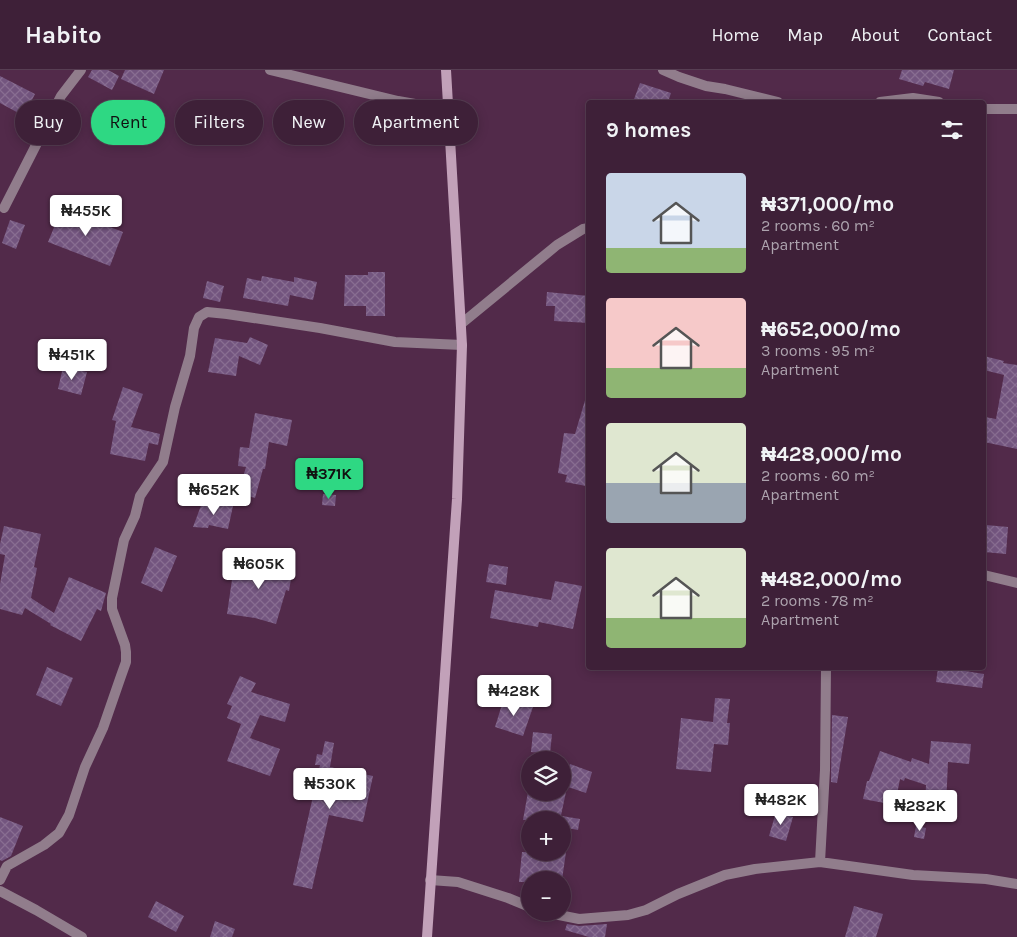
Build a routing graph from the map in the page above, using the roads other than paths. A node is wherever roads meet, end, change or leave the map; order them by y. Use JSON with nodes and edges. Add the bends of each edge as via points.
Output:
{"nodes":[{"id":1,"x":81,"y":70,"type":"edge"},
{"id":2,"x":270,"y":70,"type":"edge"},
{"id":3,"x":446,"y":70,"type":"edge"},
{"id":4,"x":663,"y":70,"type":"edge"},
{"id":5,"x":394,"y":100,"type":"edge"},
{"id":6,"x":448,"y":100,"type":"edge"},
{"id":7,"x":770,"y":100,"type":"edge"},
{"id":8,"x":896,"y":100,"type":"edge"},
{"id":9,"x":926,"y":100,"type":"edge"},
{"id":10,"x":1017,"y":108,"type":"edge"},
{"id":11,"x":986,"y":109,"type":"edge"},
{"id":12,"x":451,"y":145,"type":"edge"},
{"id":13,"x":4,"y":208,"type":"dead end"},
{"id":14,"x":586,"y":228,"type":"edge"},
{"id":15,"x":461,"y":324,"type":"junction"},
{"id":16,"x":462,"y":345,"type":"junction"},
{"id":17,"x":986,"y":575,"type":"edge"},
{"id":18,"x":1017,"y":583,"type":"edge"},
{"id":19,"x":826,"y":670,"type":"edge"},
{"id":20,"x":820,"y":862,"type":"junction"},
{"id":21,"x":0,"y":880,"type":"edge"},
{"id":22,"x":430,"y":880,"type":"junction"},
{"id":23,"x":1017,"y":884,"type":"edge"},
{"id":24,"x":0,"y":891,"type":"edge"},
{"id":25,"x":521,"y":903,"type":"edge"},
{"id":26,"x":571,"y":917,"type":"edge"},
{"id":27,"x":82,"y":937,"type":"edge"},
{"id":28,"x":427,"y":937,"type":"edge"}],
"edges":[{"from":1,"to":13,"type":"street","via":[[61,96]]},
{"from":2,"to":5,"type":"street"},
{"from":3,"to":6,"type":"street"},
{"from":4,"to":7,"type":"street","via":[[706,86]]},
{"from":8,"to":9,"type":"street"},
{"from":10,"to":11,"type":"street"},
{"from":12,"to":15,"type":"street"},
{"from":14,"to":15,"type":"street","via":[[557,246]]},
{"from":15,"to":16,"type":"street"},
{"from":16,"to":21,"type":"street","via":[[395,342],[219,313],[207,312],[199,317],[174,407],[163,462],[140,496],[136,516],[124,540],[112,609],[125,645],[126,662],[103,728],[59,833],[7,866]]},
{"from":16,"to":22,"type":"street","via":[[457,500]]},
{"from":17,"to":18,"type":"street"},
{"from":19,"to":20,"type":"street"},
{"from":20,"to":23,"type":"street","via":[[913,875]]},
{"from":20,"to":26,"type":"street","via":[[725,875],[628,915]]},
{"from":22,"to":25,"type":"street","via":[[458,882]]},
{"from":22,"to":28,"type":"street"},
{"from":24,"to":27,"type":"street"}]}
